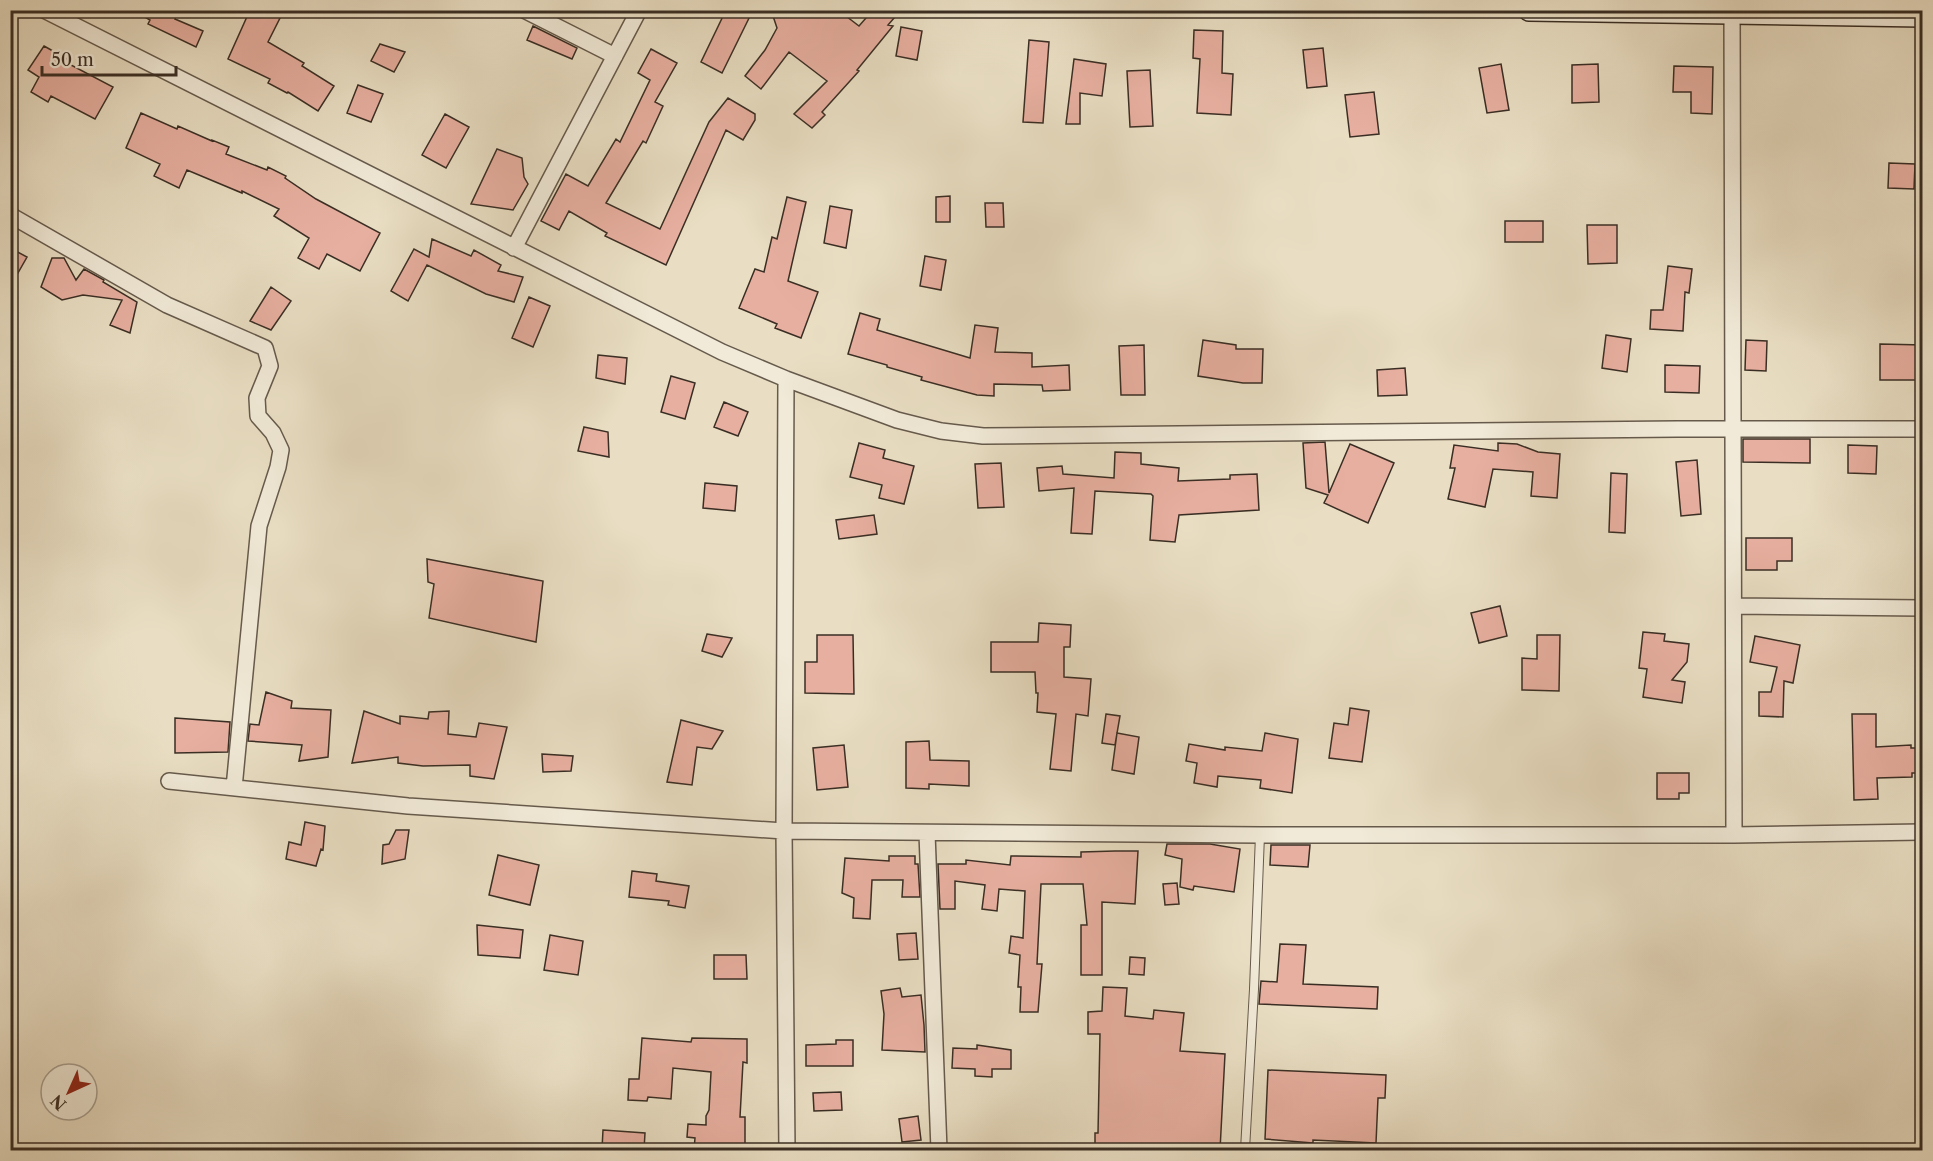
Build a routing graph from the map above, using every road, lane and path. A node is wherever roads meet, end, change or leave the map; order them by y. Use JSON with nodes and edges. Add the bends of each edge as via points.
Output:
{"nodes":[{"id":1,"x":44,"y":10,"type":"edge"},
{"id":2,"x":524,"y":10,"type":"edge"},
{"id":3,"x":639,"y":10,"type":"edge"},
{"id":4,"x":1529,"y":10,"type":"edge"},
{"id":5,"x":1732,"y":11,"type":"edge"},
{"id":6,"x":1923,"y":16,"type":"edge"},
{"id":7,"x":615,"y":56,"type":"junction"},
{"id":8,"x":10,"y":215,"type":"edge"},
{"id":9,"x":514,"y":248,"type":"junction"},
{"id":10,"x":786,"y":379,"type":"junction"},
{"id":11,"x":1733,"y":429,"type":"junction"},
{"id":12,"x":1923,"y":429,"type":"edge"},
{"id":13,"x":1734,"y":606,"type":"junction"},
{"id":14,"x":1923,"y":608,"type":"edge"},
{"id":15,"x":169,"y":781,"type":"dead end"},
{"id":16,"x":234,"y":788,"type":"junction"},
{"id":17,"x":784,"y":831,"type":"junction"},
{"id":18,"x":1923,"y":832,"type":"edge"},
{"id":19,"x":927,"y":833,"type":"junction"},
{"id":20,"x":1260,"y":835,"type":"junction"},
{"id":21,"x":1734,"y":835,"type":"junction"},
{"id":22,"x":787,"y":1150,"type":"edge"},
{"id":23,"x":939,"y":1150,"type":"edge"},
{"id":24,"x":1245,"y":1150,"type":"edge"}],
"edges":[{"from":1,"to":9,"type":"street"},
{"from":2,"to":7,"type":"street"},
{"from":3,"to":7,"type":"street"},
{"from":4,"to":5,"type":"main road"},
{"from":5,"to":6,"type":"main road"},
{"from":5,"to":11,"type":"street"},
{"from":7,"to":9,"type":"street"},
{"from":8,"to":16,"type":"street","via":[[167,305],[265,348],[270,366],[257,398],[258,416],[281,450],[259,526]]},
{"from":9,"to":10,"type":"street","via":[[722,352]]},
{"from":10,"to":11,"type":"street","via":[[897,420],[983,436]]},
{"from":10,"to":17,"type":"street"},
{"from":11,"to":12,"type":"street"},
{"from":11,"to":13,"type":"street"},
{"from":13,"to":14,"type":"street"},
{"from":13,"to":21,"type":"street"},
{"from":15,"to":16,"type":"street"},
{"from":16,"to":17,"type":"street","via":[[408,806]]},
{"from":17,"to":19,"type":"street"},
{"from":17,"to":22,"type":"street"},
{"from":18,"to":21,"type":"street"},
{"from":19,"to":20,"type":"street"},
{"from":19,"to":23,"type":"street"},
{"from":20,"to":21,"type":"street"},
{"from":20,"to":24,"type":"lane"}]}
